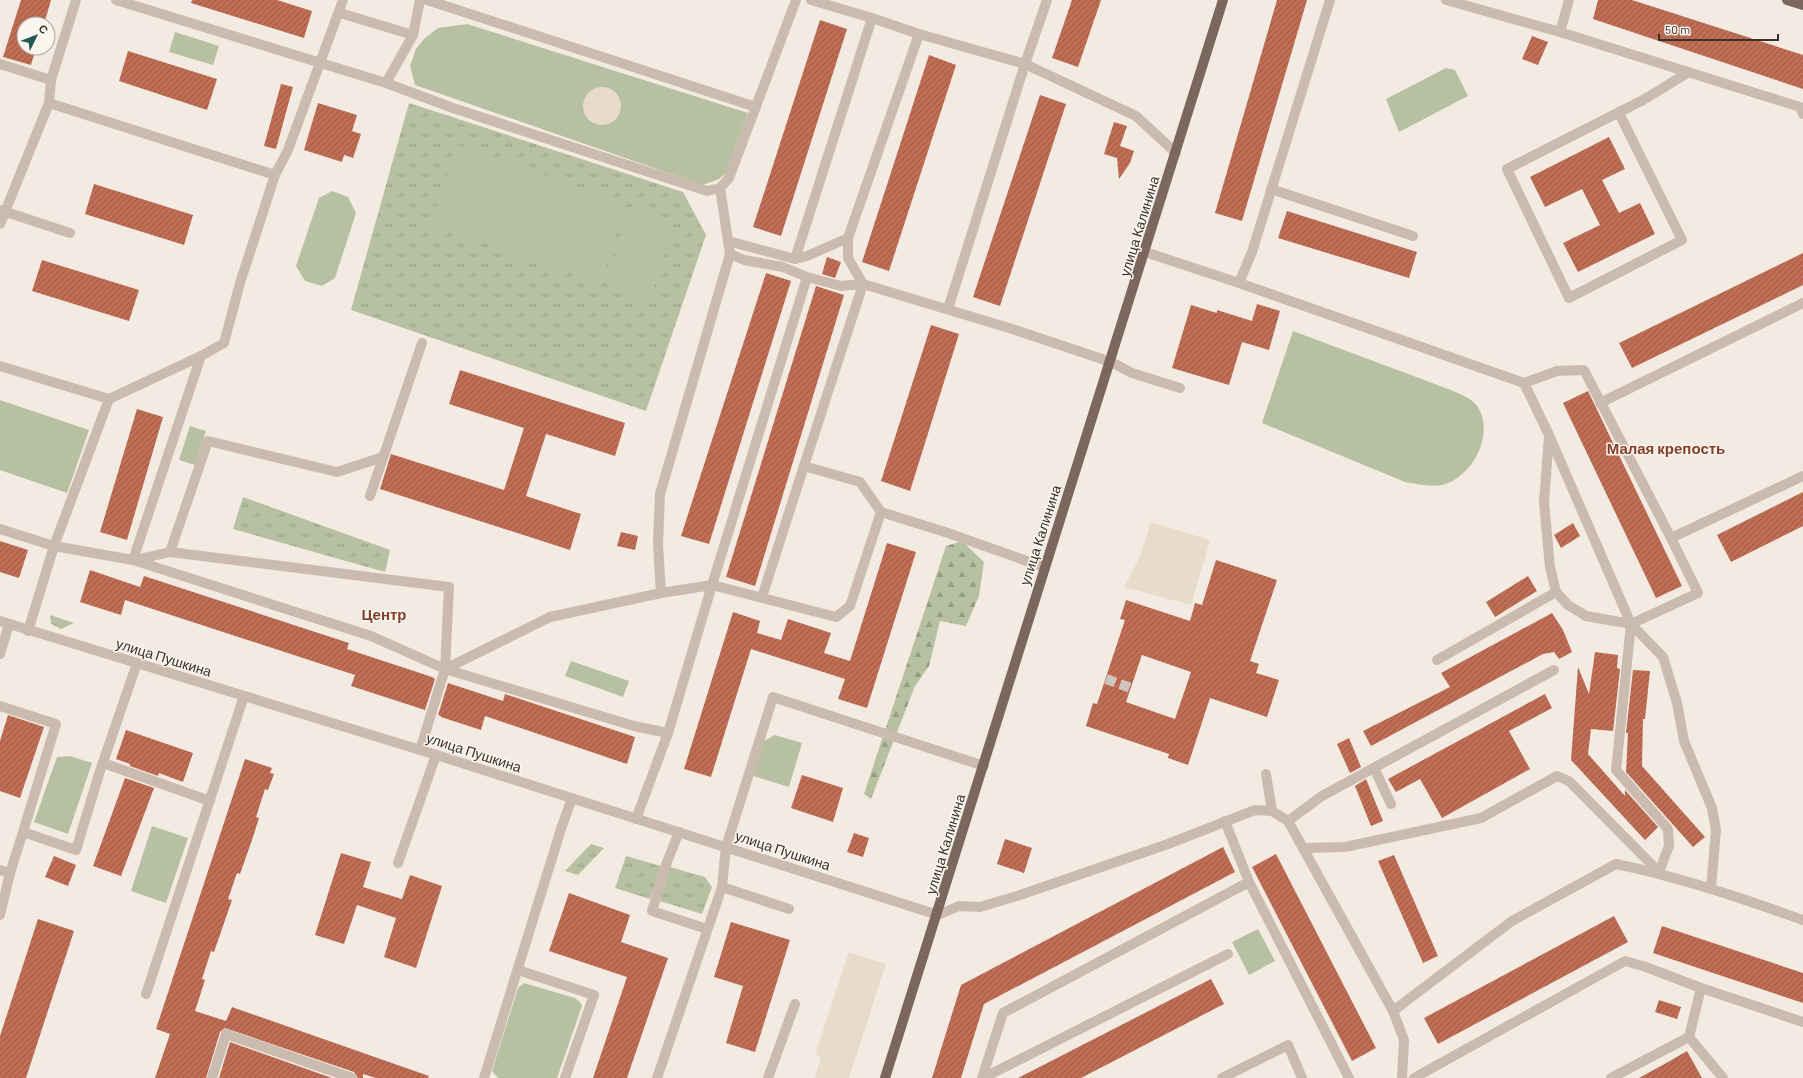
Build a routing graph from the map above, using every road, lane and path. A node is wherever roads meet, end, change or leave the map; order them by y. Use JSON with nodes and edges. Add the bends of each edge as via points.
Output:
{"nodes":[{"id":1,"x":76,"y":0,"type":"edge"},
{"id":2,"x":116,"y":0,"type":"edge"},
{"id":3,"x":335,"y":0,"type":"edge"},
{"id":4,"x":343,"y":0,"type":"edge"},
{"id":5,"x":420,"y":0,"type":"edge"},
{"id":6,"x":427,"y":0,"type":"edge"},
{"id":7,"x":796,"y":0,"type":"edge"},
{"id":8,"x":811,"y":0,"type":"edge"},
{"id":9,"x":1047,"y":0,"type":"edge"},
{"id":10,"x":1223,"y":0,"type":"edge"},
{"id":11,"x":1330,"y":0,"type":"edge"},
{"id":12,"x":1446,"y":0,"type":"edge"},
{"id":13,"x":1569,"y":0,"type":"edge"},
{"id":14,"x":1787,"y":0,"type":"edge"},
{"id":15,"x":1803,"y":5,"type":"edge"},
{"id":16,"x":340,"y":13,"type":"junction"},
{"id":17,"x":872,"y":18,"type":"junction"},
{"id":18,"x":1560,"y":32,"type":"junction"},
{"id":19,"x":919,"y":34,"type":"junction"},
{"id":20,"x":414,"y":35,"type":"junction"},
{"id":21,"x":320,"y":63,"type":"junction"},
{"id":22,"x":0,"y":64,"type":"edge"},
{"id":23,"x":1025,"y":64,"type":"junction"},
{"id":24,"x":1689,"y":72,"type":"junction"},
{"id":25,"x":50,"y":80,"type":"junction"},
{"id":26,"x":386,"y":83,"type":"junction"},
{"id":27,"x":49,"y":103,"type":"junction"},
{"id":28,"x":756,"y":107,"type":"junction"},
{"id":29,"x":1619,"y":113,"type":"junction"},
{"id":30,"x":1803,"y":114,"type":"edge"},
{"id":31,"x":1176,"y":153,"type":"junction"},
{"id":32,"x":274,"y":175,"type":"junction"},
{"id":33,"x":720,"y":188,"type":"junction"},
{"id":34,"x":1271,"y":189,"type":"junction"},
{"id":35,"x":2,"y":211,"type":"edge"},
{"id":36,"x":0,"y":224,"type":"edge"},
{"id":37,"x":70,"y":233,"type":"dead end"},
{"id":38,"x":1413,"y":236,"type":"dead end"},
{"id":39,"x":848,"y":238,"type":"junction"},
{"id":40,"x":728,"y":241,"type":"junction"},
{"id":41,"x":1145,"y":252,"type":"junction"},
{"id":42,"x":730,"y":254,"type":"junction"},
{"id":43,"x":795,"y":260,"type":"junction"},
{"id":44,"x":807,"y":277,"type":"junction"},
{"id":45,"x":1239,"y":283,"type":"junction"},
{"id":46,"x":863,"y":284,"type":"junction"},
{"id":47,"x":1803,"y":303,"type":"edge"},
{"id":48,"x":948,"y":309,"type":"junction"},
{"id":49,"x":422,"y":343,"type":"dead end"},
{"id":50,"x":201,"y":356,"type":"junction"},
{"id":51,"x":1111,"y":362,"type":"junction"},
{"id":52,"x":0,"y":366,"type":"edge"},
{"id":53,"x":1524,"y":382,"type":"junction"},
{"id":54,"x":1180,"y":388,"type":"dead end"},
{"id":55,"x":109,"y":399,"type":"junction"},
{"id":56,"x":1600,"y":402,"type":"junction"},
{"id":57,"x":1549,"y":436,"type":"junction"},
{"id":58,"x":383,"y":457,"type":"junction"},
{"id":59,"x":804,"y":466,"type":"junction"},
{"id":60,"x":1803,"y":476,"type":"edge"},
{"id":61,"x":370,"y":496,"type":"dead end"},
{"id":62,"x":880,"y":512,"type":"junction"},
{"id":63,"x":0,"y":529,"type":"edge"},
{"id":64,"x":1671,"y":538,"type":"junction"},
{"id":65,"x":54,"y":546,"type":"junction"},
{"id":66,"x":170,"y":552,"type":"junction"},
{"id":67,"x":133,"y":560,"type":"junction"},
{"id":68,"x":1044,"y":567,"type":"junction"},
{"id":69,"x":712,"y":585,"type":"junction"},
{"id":70,"x":1556,"y":592,"type":"junction"},
{"id":71,"x":661,"y":593,"type":"junction"},
{"id":72,"x":762,"y":597,"type":"junction"},
{"id":73,"x":5,"y":623,"type":"edge"},
{"id":74,"x":1631,"y":624,"type":"junction"},
{"id":75,"x":28,"y":631,"type":"junction"},
{"id":76,"x":0,"y":654,"type":"edge"},
{"id":77,"x":1438,"y":660,"type":"dead end"},
{"id":78,"x":136,"y":663,"type":"junction"},
{"id":79,"x":444,"y":669,"type":"junction"},
{"id":80,"x":1554,"y":670,"type":"dead end"},
{"id":81,"x":244,"y":696,"type":"junction"},
{"id":82,"x":0,"y":706,"type":"edge"},
{"id":83,"x":668,"y":733,"type":"junction"},
{"id":84,"x":420,"y":750,"type":"junction"},
{"id":85,"x":436,"y":755,"type":"junction"},
{"id":86,"x":102,"y":763,"type":"junction"},
{"id":87,"x":984,"y":766,"type":"junction"},
{"id":88,"x":1374,"y":768,"type":"junction"},
{"id":89,"x":1266,"y":774,"type":"dead end"},
{"id":90,"x":572,"y":798,"type":"junction"},
{"id":91,"x":210,"y":801,"type":"junction"},
{"id":92,"x":1390,"y":804,"type":"dead end"},
{"id":93,"x":1272,"y":811,"type":"junction"},
{"id":94,"x":636,"y":819,"type":"junction"},
{"id":95,"x":1224,"y":821,"type":"junction"},
{"id":96,"x":1288,"y":821,"type":"junction"},
{"id":97,"x":23,"y":832,"type":"junction"},
{"id":98,"x":679,"y":832,"type":"junction"},
{"id":99,"x":726,"y":847,"type":"junction"},
{"id":100,"x":1303,"y":848,"type":"junction"},
{"id":101,"x":398,"y":863,"type":"dead end"},
{"id":102,"x":0,"y":870,"type":"edge"},
{"id":103,"x":1658,"y":872,"type":"junction"},
{"id":104,"x":10,"y":873,"type":"junction"},
{"id":105,"x":1249,"y":882,"type":"junction"},
{"id":106,"x":722,"y":887,"type":"junction"},
{"id":107,"x":1711,"y":888,"type":"junction"},
{"id":108,"x":789,"y":909,"type":"dead end"},
{"id":109,"x":938,"y":914,"type":"junction"},
{"id":110,"x":0,"y":915,"type":"edge"},
{"id":111,"x":1803,"y":920,"type":"edge"},
{"id":112,"x":707,"y":929,"type":"junction"},
{"id":113,"x":1228,"y":954,"type":"dead end"},
{"id":114,"x":518,"y":970,"type":"junction"},
{"id":115,"x":1701,"y":988,"type":"junction"},
{"id":116,"x":146,"y":994,"type":"dead end"},
{"id":117,"x":795,"y":1004,"type":"dead end"},
{"id":118,"x":1393,"y":1010,"type":"junction"},
{"id":119,"x":1803,"y":1022,"type":"edge"},
{"id":120,"x":1689,"y":1037,"type":"junction"},
{"id":121,"x":212,"y":1078,"type":"edge"},
{"id":122,"x":352,"y":1078,"type":"edge"},
{"id":123,"x":484,"y":1078,"type":"edge"},
{"id":124,"x":565,"y":1078,"type":"edge"},
{"id":125,"x":656,"y":1078,"type":"edge"},
{"id":126,"x":768,"y":1078,"type":"edge"},
{"id":127,"x":886,"y":1078,"type":"edge"},
{"id":128,"x":983,"y":1078,"type":"edge"},
{"id":129,"x":1222,"y":1078,"type":"edge"},
{"id":130,"x":1302,"y":1078,"type":"edge"},
{"id":131,"x":1349,"y":1078,"type":"edge"},
{"id":132,"x":1402,"y":1078,"type":"edge"},
{"id":133,"x":1414,"y":1078,"type":"edge"},
{"id":134,"x":1611,"y":1078,"type":"edge"},
{"id":135,"x":1723,"y":1078,"type":"edge"}],
"edges":[{"from":1,"to":25,"type":"street"},
{"from":2,"to":21,"type":"street"},
{"from":3,"to":16,"type":"street"},
{"from":4,"to":16,"type":"street"},
{"from":5,"to":20,"type":"street"},
{"from":6,"to":28,"type":"street"},
{"from":7,"to":28,"type":"street"},
{"from":8,"to":17,"type":"street"},
{"from":9,"to":23,"type":"street"},
{"from":10,"to":31,"type":"main road","name":"улица Калинина"},
{"from":11,"to":34,"type":"street"},
{"from":12,"to":18,"type":"street"},
{"from":13,"to":18,"type":"street"},
{"from":14,"to":15,"type":"main road"},
{"from":16,"to":20,"type":"street"},
{"from":16,"to":21,"type":"street"},
{"from":17,"to":19,"type":"street"},
{"from":17,"to":43,"type":"street"},
{"from":18,"to":24,"type":"street"},
{"from":19,"to":23,"type":"street"},
{"from":19,"to":39,"type":"street"},
{"from":20,"to":26,"type":"street"},
{"from":21,"to":26,"type":"street"},
{"from":21,"to":32,"type":"street","via":[[288,150]]},
{"from":22,"to":25,"type":"street"},
{"from":23,"to":31,"type":"street","via":[[1136,116]]},
{"from":23,"to":48,"type":"street"},
{"from":24,"to":29,"type":"street"},
{"from":24,"to":30,"type":"street","via":[[1800,107]]},
{"from":25,"to":27,"type":"street"},
{"from":26,"to":33,"type":"street","via":[[453,108],[707,191]]},
{"from":27,"to":32,"type":"street"},
{"from":27,"to":35,"type":"street"},
{"from":28,"to":33,"type":"street","via":[[729,178]]},
{"from":29,"to":29,"type":"street","via":[[1507,169],[1569,298],[1682,240]]},
{"from":31,"to":41,"type":"main road","name":"улица Калинина"},
{"from":32,"to":50,"type":"street","via":[[224,343]]},
{"from":33,"to":40,"type":"street"},
{"from":34,"to":38,"type":"street"},
{"from":34,"to":45,"type":"street","via":[[1252,252]]},
{"from":35,"to":36,"type":"street"},
{"from":35,"to":37,"type":"street"},
{"from":39,"to":43,"type":"street"},
{"from":39,"to":46,"type":"street","via":[[848,258]]},
{"from":40,"to":42,"type":"street"},
{"from":40,"to":43,"type":"street"},
{"from":41,"to":45,"type":"street"},
{"from":41,"to":51,"type":"main road","name":"улица Калинина"},
{"from":42,"to":44,"type":"street","via":[[744,260],[783,267]]},
{"from":42,"to":71,"type":"street","via":[[660,494],[658,544]]},
{"from":44,"to":46,"type":"street","via":[[841,286]]},
{"from":44,"to":69,"type":"street"},
{"from":45,"to":53,"type":"street"},
{"from":46,"to":48,"type":"street"},
{"from":46,"to":59,"type":"street"},
{"from":47,"to":56,"type":"street"},
{"from":48,"to":51,"type":"street"},
{"from":49,"to":58,"type":"street"},
{"from":50,"to":55,"type":"street"},
{"from":50,"to":67,"type":"street"},
{"from":51,"to":54,"type":"street","via":[[1132,374]]},
{"from":51,"to":68,"type":"main road","name":"улица Калинина"},
{"from":52,"to":55,"type":"street"},
{"from":53,"to":56,"type":"street","via":[[1557,371],[1584,370]]},
{"from":53,"to":57,"type":"street"},
{"from":55,"to":65,"type":"street"},
{"from":56,"to":64,"type":"street"},
{"from":57,"to":70,"type":"street","via":[[1544,502],[1550,567]]},
{"from":57,"to":74,"type":"street"},
{"from":58,"to":61,"type":"street"},
{"from":58,"to":66,"type":"street","via":[[337,472],[208,441]]},
{"from":59,"to":62,"type":"street","via":[[860,482]]},
{"from":59,"to":72,"type":"street"},
{"from":60,"to":64,"type":"street"},
{"from":62,"to":68,"type":"street"},
{"from":62,"to":72,"type":"street","via":[[850,606],[836,616]]},
{"from":63,"to":65,"type":"street"},
{"from":64,"to":74,"type":"street","via":[[1698,593]]},
{"from":65,"to":67,"type":"street"},
{"from":65,"to":75,"type":"street"},
{"from":66,"to":67,"type":"street"},
{"from":66,"to":79,"type":"street","via":[[449,587]]},
{"from":67,"to":79,"type":"street","via":[[371,636]]},
{"from":68,"to":87,"type":"main road","name":"улица Калинина"},
{"from":69,"to":71,"type":"street"},
{"from":69,"to":72,"type":"street"},
{"from":69,"to":83,"type":"street"},
{"from":70,"to":74,"type":"street","via":[[1568,605],[1586,616]]},
{"from":70,"to":77,"type":"street"},
{"from":71,"to":79,"type":"street","via":[[550,617]]},
{"from":73,"to":75,"type":"street","name":"улица Пушкина"},
{"from":73,"to":76,"type":"street"},
{"from":74,"to":103,"type":"street","via":[[1616,770],[1668,829],[1669,846]]},
{"from":74,"to":107,"type":"street","via":[[1663,657],[1677,703],[1684,741],[1712,808],[1716,830]]},
{"from":75,"to":78,"type":"street","name":"улица Пушкина"},
{"from":78,"to":81,"type":"street","name":"улица Пушкина"},
{"from":78,"to":86,"type":"street"},
{"from":79,"to":83,"type":"street","via":[[634,726]]},
{"from":79,"to":84,"type":"street"},
{"from":80,"to":88,"type":"street"},
{"from":81,"to":84,"type":"street","name":"улица Пушкина"},
{"from":81,"to":91,"type":"street"},
{"from":82,"to":97,"type":"street","via":[[56,724]]},
{"from":83,"to":94,"type":"street"},
{"from":84,"to":85,"type":"street","name":"улица Пушкина"},
{"from":85,"to":90,"type":"street","name":"улица Пушкина"},
{"from":85,"to":101,"type":"street"},
{"from":86,"to":91,"type":"street"},
{"from":86,"to":97,"type":"street","via":[[76,850]]},
{"from":87,"to":99,"type":"street","via":[[773,697]]},
{"from":87,"to":109,"type":"main road","name":"улица Калинина"},
{"from":88,"to":92,"type":"street"},
{"from":88,"to":96,"type":"street","via":[[1322,796]]},
{"from":89,"to":93,"type":"street"},
{"from":90,"to":94,"type":"street","name":"улица Пушкина"},
{"from":90,"to":114,"type":"street"},
{"from":91,"to":116,"type":"street"},
{"from":93,"to":95,"type":"street","via":[[1255,810]]},
{"from":93,"to":96,"type":"street"},
{"from":94,"to":98,"type":"street","name":"улица Пушкина"},
{"from":95,"to":105,"type":"street"},
{"from":95,"to":109,"type":"street","via":[[1168,844],[1020,895],[980,907],[959,906]]},
{"from":96,"to":100,"type":"street"},
{"from":97,"to":104,"type":"street"},
{"from":98,"to":99,"type":"street","name":"улица Пушкина"},
{"from":98,"to":112,"type":"street","via":[[652,911]]},
{"from":99,"to":106,"type":"street"},
{"from":99,"to":109,"type":"street","name":"улица Пушкина"},
{"from":100,"to":103,"type":"street","via":[[1345,847],[1481,818],[1557,776],[1569,781]]},
{"from":100,"to":118,"type":"street"},
{"from":102,"to":104,"type":"street"},
{"from":103,"to":107,"type":"street"},
{"from":103,"to":118,"type":"street","via":[[1616,864],[1512,921]]},
{"from":104,"to":110,"type":"street"},
{"from":105,"to":128,"type":"street","via":[[1003,1013]]},
{"from":105,"to":131,"type":"street"},
{"from":106,"to":108,"type":"street"},
{"from":106,"to":112,"type":"street"},
{"from":107,"to":111,"type":"street"},
{"from":109,"to":127,"type":"main road","name":"улица Калинина"},
{"from":112,"to":125,"type":"street"},
{"from":113,"to":128,"type":"street"},
{"from":114,"to":123,"type":"street"},
{"from":114,"to":124,"type":"street","via":[[594,995]]},
{"from":115,"to":119,"type":"street"},
{"from":115,"to":120,"type":"street"},
{"from":115,"to":133,"type":"street","via":[[1625,961]]},
{"from":117,"to":126,"type":"street"},
{"from":118,"to":132,"type":"street","via":[[1404,1040]]},
{"from":120,"to":134,"type":"street"},
{"from":120,"to":135,"type":"street"},
{"from":121,"to":122,"type":"street","via":[[226,1034]]},
{"from":129,"to":130,"type":"street","via":[[1288,1045]]}]}
